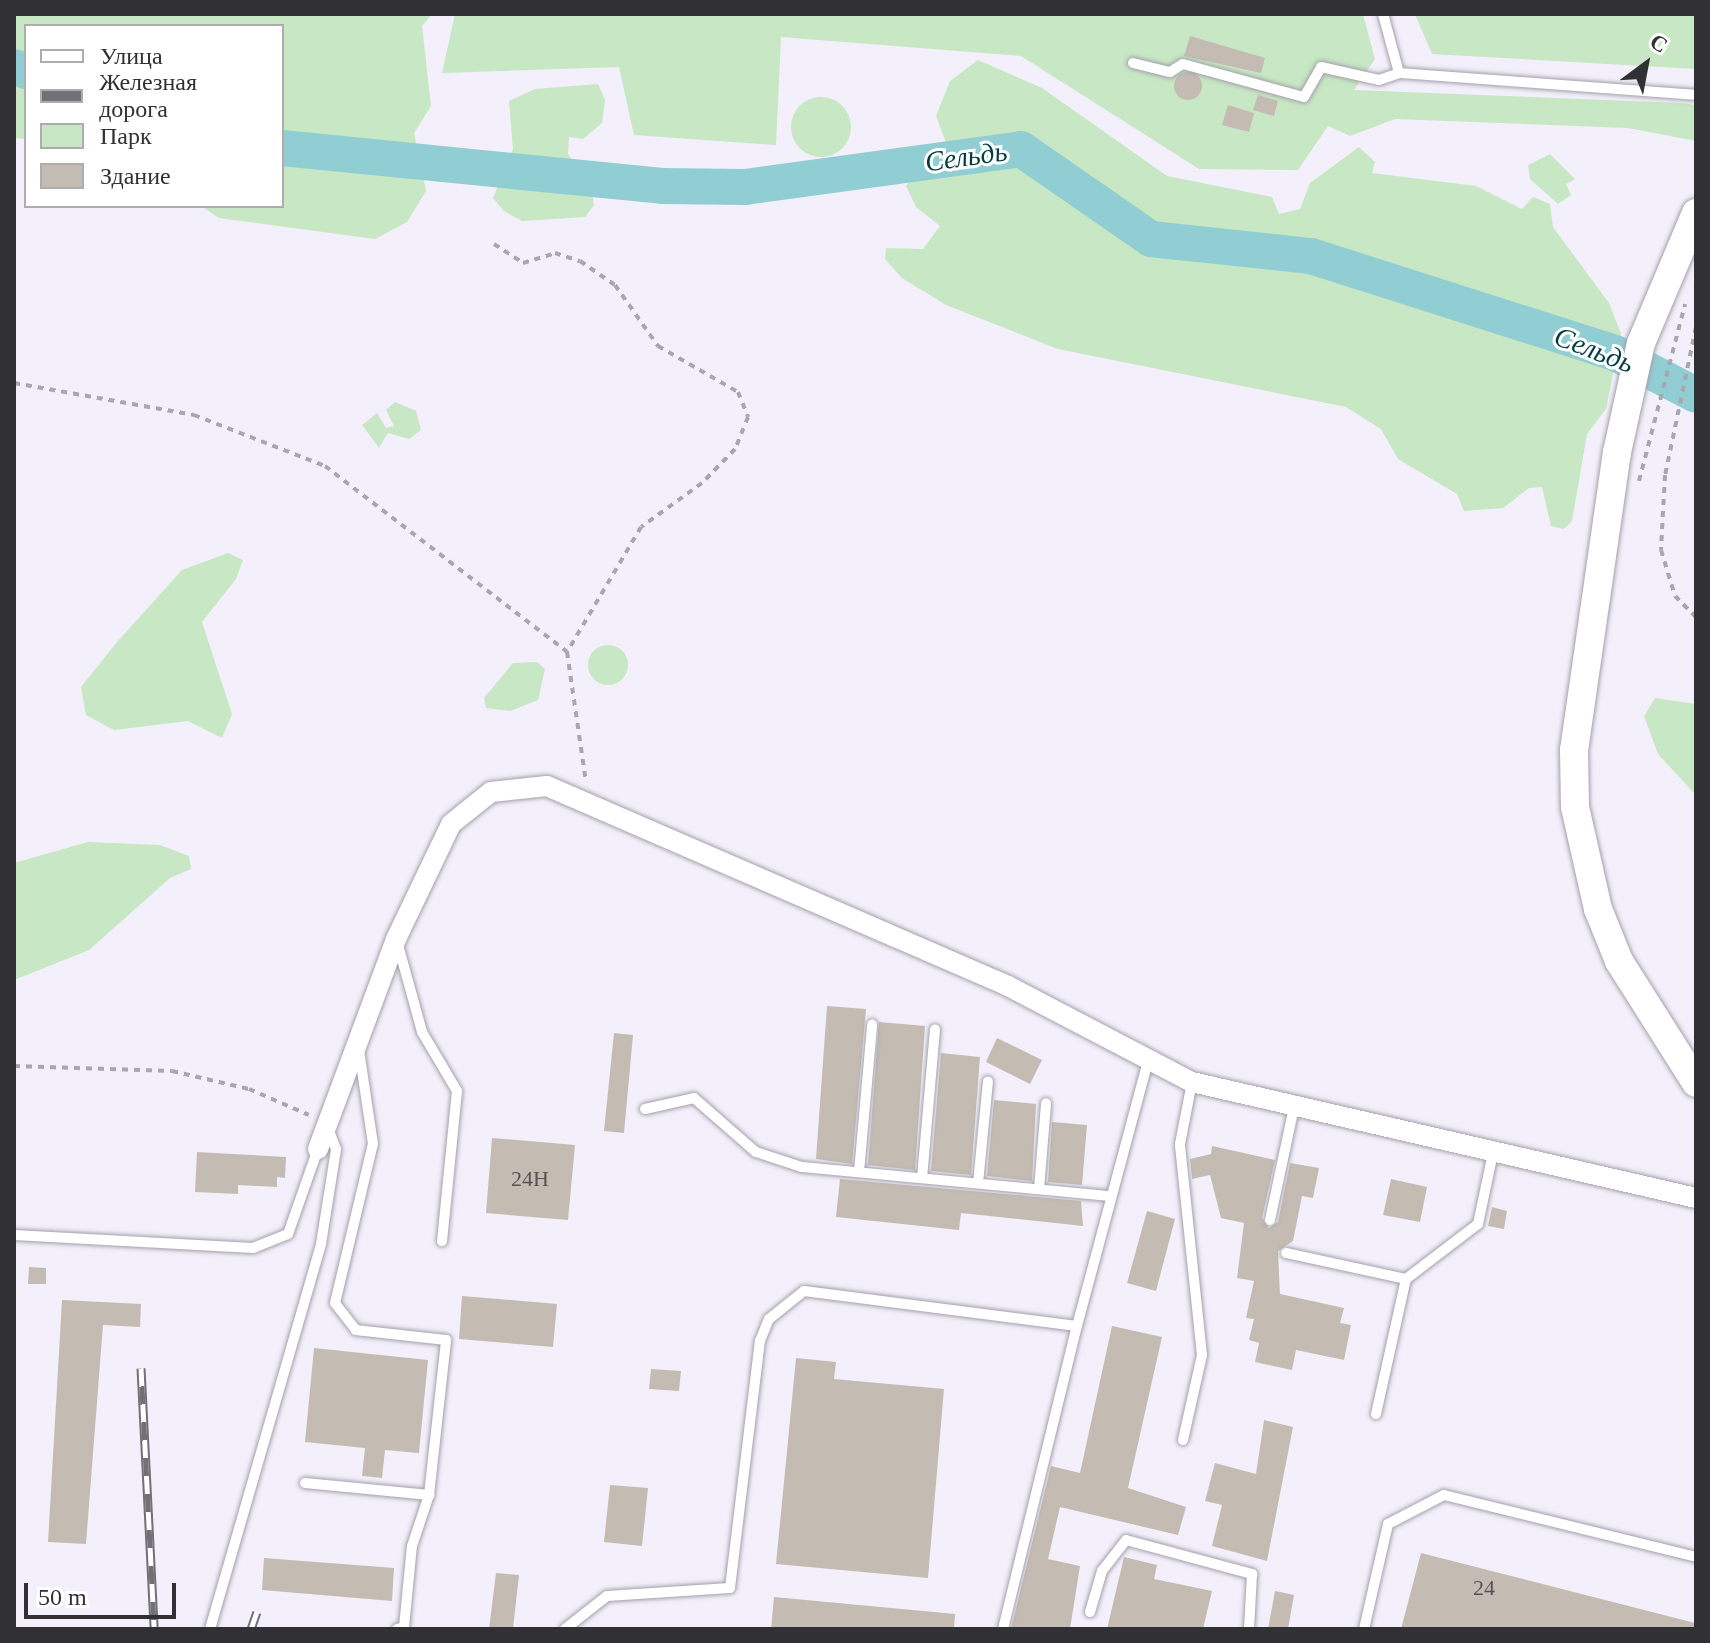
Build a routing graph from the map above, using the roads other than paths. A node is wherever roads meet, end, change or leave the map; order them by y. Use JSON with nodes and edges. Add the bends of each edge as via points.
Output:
{"nodes":[{"id":1,"x":1383,"y":14,"type":"edge"},
{"id":2,"x":1133,"y":63,"type":"dead end"},
{"id":3,"x":1399,"y":73,"type":"junction"},
{"id":4,"x":1696,"y":95,"type":"edge"},
{"id":5,"x":1696,"y":213,"type":"edge"},
{"id":6,"x":396,"y":939,"type":"junction"},
{"id":7,"x":872,"y":1025,"type":"dead end"},
{"id":8,"x":935,"y":1030,"type":"dead end"},
{"id":9,"x":358,"y":1040,"type":"junction"},
{"id":10,"x":1148,"y":1061,"type":"junction"},
{"id":11,"x":988,"y":1081,"type":"dead end"},
{"id":12,"x":1192,"y":1082,"type":"junction"},
{"id":13,"x":1696,"y":1083,"type":"edge"},
{"id":14,"x":1046,"y":1103,"type":"dead end"},
{"id":15,"x":1294,"y":1107,"type":"junction"},
{"id":16,"x":645,"y":1109,"type":"dead end"},
{"id":17,"x":326,"y":1122,"type":"junction"},
{"id":18,"x":1494,"y":1146,"type":"junction"},
{"id":19,"x":318,"y":1149,"type":"joint"},
{"id":20,"x":859,"y":1172,"type":"junction"},
{"id":21,"x":922,"y":1178,"type":"junction"},
{"id":22,"x":978,"y":1183,"type":"junction"},
{"id":23,"x":1039,"y":1189,"type":"junction"},
{"id":24,"x":1686,"y":1191,"type":"edge"},
{"id":25,"x":1111,"y":1196,"type":"junction"},
{"id":26,"x":1696,"y":1198,"type":"edge"},
{"id":27,"x":1270,"y":1220,"type":"dead end"},
{"id":28,"x":14,"y":1235,"type":"edge"},
{"id":29,"x":442,"y":1241,"type":"dead end"},
{"id":30,"x":1286,"y":1253,"type":"dead end"},
{"id":31,"x":1406,"y":1279,"type":"junction"},
{"id":32,"x":1077,"y":1326,"type":"junction"},
{"id":33,"x":1376,"y":1414,"type":"dead end"},
{"id":34,"x":1183,"y":1440,"type":"dead end"},
{"id":35,"x":305,"y":1483,"type":"dead end"},
{"id":36,"x":429,"y":1495,"type":"junction"},
{"id":37,"x":1696,"y":1557,"type":"edge"},
{"id":38,"x":1090,"y":1612,"type":"dead end"},
{"id":39,"x":210,"y":1629,"type":"edge"},
{"id":40,"x":397,"y":1629,"type":"edge"},
{"id":41,"x":565,"y":1629,"type":"edge"},
{"id":42,"x":1003,"y":1629,"type":"edge"},
{"id":43,"x":1249,"y":1629,"type":"edge"},
{"id":44,"x":1364,"y":1629,"type":"edge"}],
"edges":[{"from":1,"to":3,"type":"lane"},
{"from":2,"to":3,"type":"lane","via":[[1170,72],[1183,64],[1304,97],[1321,67],[1379,80]]},
{"from":3,"to":4,"type":"lane"},
{"from":5,"to":13,"type":"main road","via":[[1656,300],[1617,452],[1579,696],[1575,807],[1598,909],[1619,961]]},
{"from":6,"to":9,"type":"street"},
{"from":6,"to":10,"type":"street","via":[[430,860],[473,802],[514,785],[587,799],[1059,1009]]},
{"from":6,"to":29,"type":"lane","via":[[422,1032],[457,1091]]},
{"from":7,"to":20,"type":"lane"},
{"from":8,"to":21,"type":"lane"},
{"from":9,"to":17,"type":"street"},
{"from":9,"to":36,"type":"lane","via":[[373,1144],[335,1303],[356,1330],[446,1340]]},
{"from":10,"to":12,"type":"street"},
{"from":10,"to":25,"type":"lane"},
{"from":11,"to":22,"type":"lane"},
{"from":12,"to":15,"type":"street"},
{"from":12,"to":34,"type":"lane","via":[[1180,1144],[1202,1355]]},
{"from":14,"to":23,"type":"lane"},
{"from":15,"to":18,"type":"street"},
{"from":15,"to":27,"type":"lane"},
{"from":16,"to":20,"type":"lane","via":[[694,1098],[756,1152],[802,1167]]},
{"from":17,"to":19,"type":"street"},
{"from":17,"to":39,"type":"lane","via":[[336,1149],[324,1232]]},
{"from":18,"to":24,"type":"street"},
{"from":18,"to":31,"type":"lane","via":[[1478,1224]]},
{"from":19,"to":28,"type":"lane","via":[[288,1234],[253,1248]]},
{"from":20,"to":21,"type":"lane"},
{"from":21,"to":22,"type":"lane"},
{"from":22,"to":23,"type":"lane"},
{"from":23,"to":25,"type":"lane"},
{"from":24,"to":26,"type":"street"},
{"from":25,"to":32,"type":"lane"},
{"from":30,"to":31,"type":"lane"},
{"from":31,"to":33,"type":"lane"},
{"from":32,"to":41,"type":"lane","via":[[804,1291],[769,1319],[760,1341],[730,1588],[607,1596]]},
{"from":32,"to":42,"type":"lane"},
{"from":35,"to":36,"type":"lane"},
{"from":36,"to":40,"type":"lane","via":[[412,1546],[404,1627]]},
{"from":37,"to":44,"type":"lane","via":[[1444,1495],[1388,1524]]},
{"from":38,"to":43,"type":"lane","via":[[1102,1571],[1126,1540],[1252,1574]]}]}
